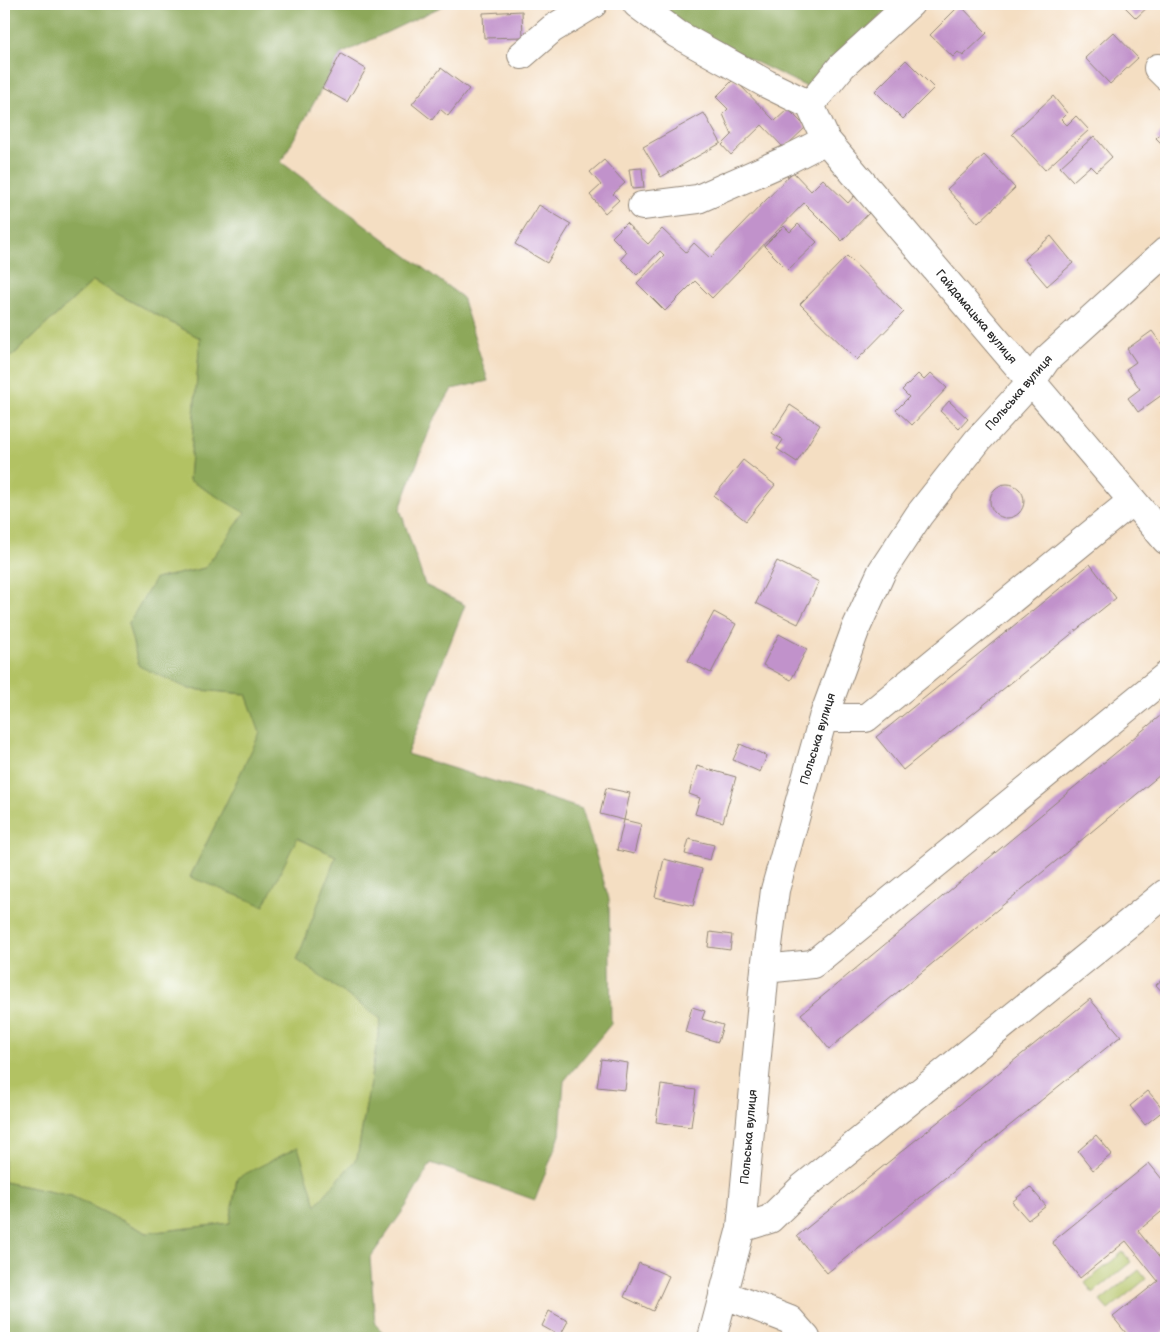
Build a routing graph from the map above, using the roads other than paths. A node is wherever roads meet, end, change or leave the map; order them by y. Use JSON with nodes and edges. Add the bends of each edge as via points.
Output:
{"nodes":[{"id":1,"x":593,"y":4,"type":"edge"},
{"id":2,"x":637,"y":4,"type":"edge"},
{"id":3,"x":910,"y":4,"type":"edge"},
{"id":4,"x":522,"y":55,"type":"dead end"},
{"id":5,"x":810,"y":105,"type":"junction"},
{"id":6,"x":826,"y":140,"type":"junction"},
{"id":7,"x":642,"y":206,"type":"dead end"},
{"id":8,"x":1166,"y":251,"type":"edge"},
{"id":9,"x":1030,"y":382,"type":"junction"},
{"id":10,"x":1132,"y":501,"type":"junction"},
{"id":11,"x":1166,"y":540,"type":"edge"},
{"id":12,"x":1166,"y":676,"type":"edge"},
{"id":13,"x":823,"y":718,"type":"junction"},
{"id":14,"x":1166,"y":894,"type":"edge"},
{"id":15,"x":765,"y":969,"type":"junction"},
{"id":16,"x":740,"y":1228,"type":"junction"},
{"id":17,"x":723,"y":1294,"type":"junction"},
{"id":18,"x":712,"y":1338,"type":"edge"},
{"id":19,"x":806,"y":1338,"type":"edge"}],
"edges":[{"from":1,"to":4,"type":"street","via":[[552,29]]},
{"from":2,"to":5,"type":"street","via":[[678,34]]},
{"from":3,"to":5,"type":"street","via":[[842,66]]},
{"from":5,"to":6,"type":"street","name":"Гайдамацька вулиця"},
{"from":6,"to":7,"type":"street","via":[[698,199]]},
{"from":6,"to":9,"type":"street","name":"Гайдамацька вулиця"},
{"from":8,"to":9,"type":"street","name":"Польська вулиця","via":[[1046,360]]},
{"from":9,"to":10,"type":"street","name":"Гайдамацька вулиця"},
{"from":9,"to":13,"type":"street","name":"Польська вулиця","via":[[978,440],[919,515],[882,571],[856,628]]},
{"from":10,"to":11,"type":"street","name":"Гайдамацька вулиця"},
{"from":10,"to":13,"type":"street","via":[[866,718]]},
{"from":12,"to":15,"type":"street","via":[[813,964]]},
{"from":13,"to":15,"type":"street","name":"Польська вулиця","via":[[775,890]]},
{"from":14,"to":16,"type":"street","via":[[802,1188],[770,1219]]},
{"from":15,"to":16,"type":"street","name":"Польська вулиця"},
{"from":16,"to":17,"type":"street","name":"Польська вулиця"},
{"from":17,"to":18,"type":"street","name":"Польська вулиця"},
{"from":17,"to":19,"type":"street","via":[[790,1320]]}]}
